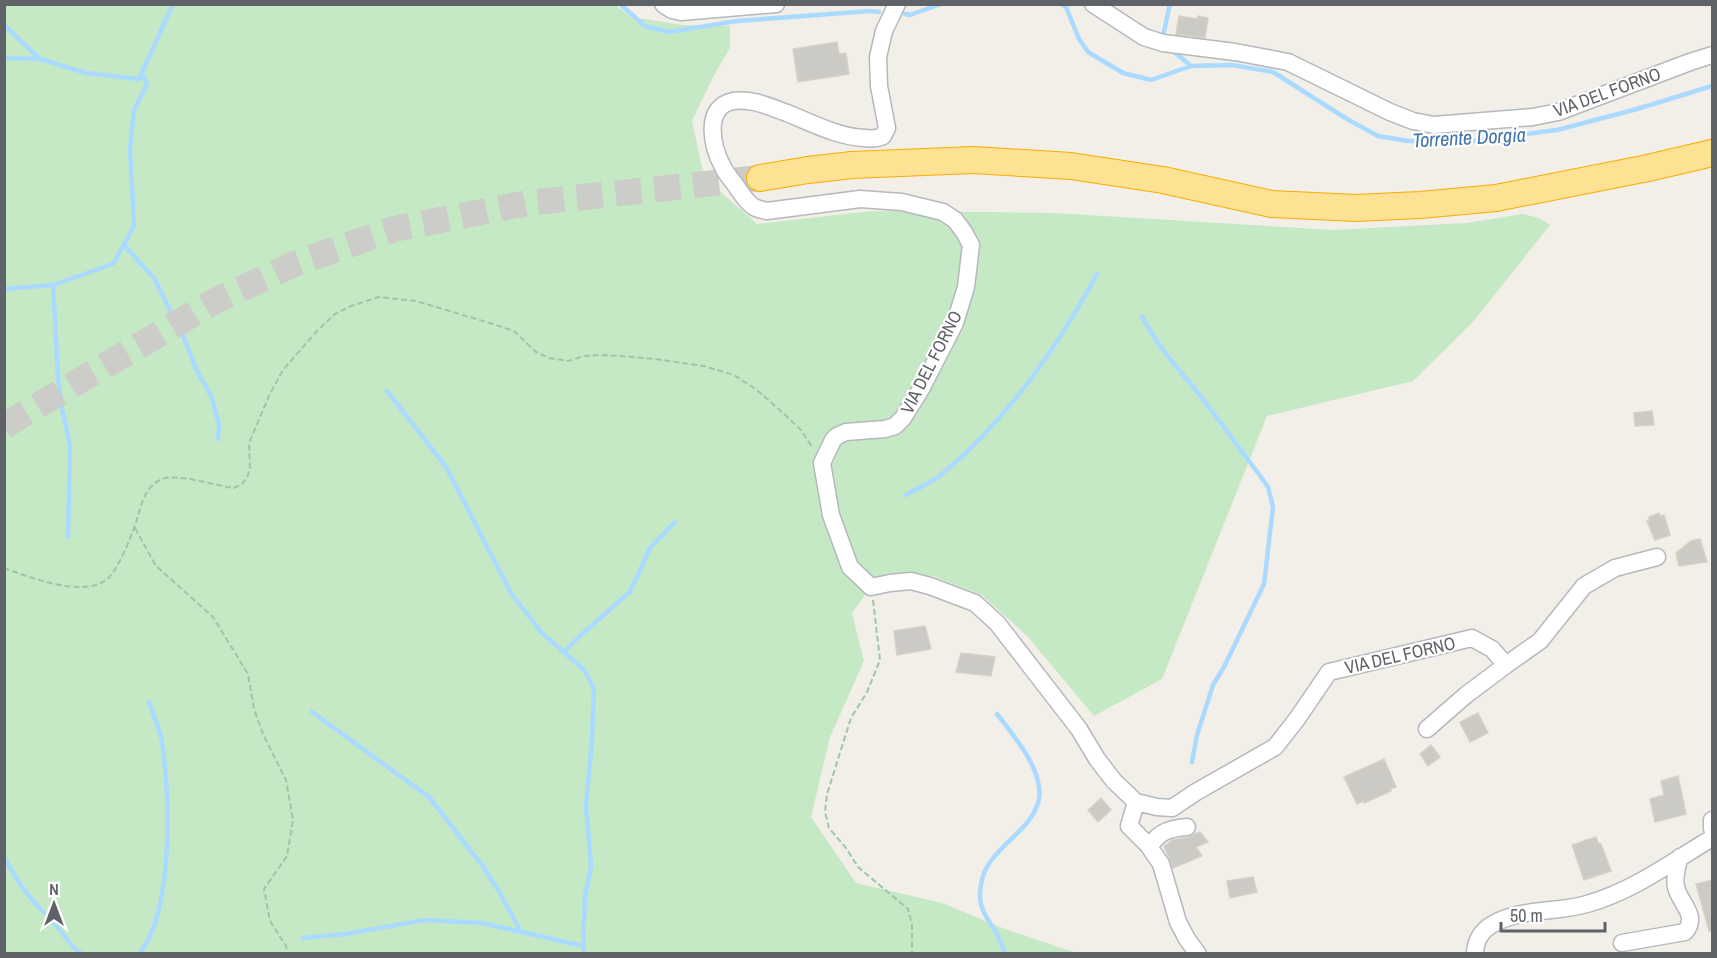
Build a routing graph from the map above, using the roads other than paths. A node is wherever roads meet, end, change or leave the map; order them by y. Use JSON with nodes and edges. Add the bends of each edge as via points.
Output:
{"nodes":[{"id":1,"x":663,"y":4,"type":"edge"},
{"id":2,"x":776,"y":4,"type":"edge"},
{"id":3,"x":897,"y":4,"type":"edge"},
{"id":4,"x":1092,"y":4,"type":"edge"},
{"id":5,"x":1713,"y":55,"type":"edge"},
{"id":6,"x":1713,"y":153,"type":"edge"},
{"id":7,"x":760,"y":178,"type":"tunnel mouth"},
{"id":8,"x":1657,"y":557,"type":"dead end"},
{"id":9,"x":1506,"y":665,"type":"junction"},
{"id":10,"x":1427,"y":729,"type":"dead end"},
{"id":11,"x":1136,"y":802,"type":"junction"},
{"id":12,"x":1713,"y":820,"type":"edge"},
{"id":13,"x":1187,"y":827,"type":"dead end"},
{"id":14,"x":1713,"y":829,"type":"edge"},
{"id":15,"x":1713,"y":838,"type":"edge"},
{"id":16,"x":1150,"y":848,"type":"junction"},
{"id":17,"x":1680,"y":857,"type":"junction"},
{"id":18,"x":1622,"y":943,"type":"dead end"},
{"id":19,"x":1198,"y":954,"type":"edge"},
{"id":20,"x":1475,"y":954,"type":"edge"}],
"edges":[{"from":1,"to":2,"type":"street","via":[[681,12]]},
{"from":3,"to":11,"type":"street","name":"VIA DEL FORNO","via":[[884,31],[878,57],[887,128],[883,136],[851,138],[761,103],[733,101],[716,112],[712,137],[722,166],[755,208],[767,211],[860,199],[902,202],[943,212],[959,226],[970,245],[966,288],[955,323],[921,389],[895,426],[846,432],[833,440],[822,462],[831,515],[850,567],[872,587],[910,581],[930,586],[975,603],[997,623],[1114,781]]},
{"from":4,"to":5,"type":"street","name":"VIA DEL FORNO","via":[[1144,37],[1288,62],[1390,112],[1434,125],[1558,112]]},
{"from":6,"to":7,"type":"highway","via":[[1496,198],[1356,208],[1272,204],[1163,180],[1083,168],[973,160],[852,165]]},
{"from":8,"to":9,"type":"street","via":[[1615,568],[1584,586],[1540,641]]},
{"from":9,"to":10,"type":"street"},
{"from":9,"to":11,"type":"street","name":"VIA DEL FORNO","via":[[1492,649],[1472,638],[1329,672],[1275,747],[1172,808]]},
{"from":11,"to":16,"type":"street","via":[[1129,826]]},
{"from":12,"to":14,"type":"street"},
{"from":13,"to":16,"type":"street","via":[[1167,830],[1153,840]]},
{"from":15,"to":17,"type":"street"},
{"from":16,"to":19,"type":"street","via":[[1161,864],[1178,922]]},
{"from":17,"to":18,"type":"street","via":[[1676,886],[1691,918],[1685,932]]},
{"from":17,"to":20,"type":"street","via":[[1610,896],[1499,921],[1482,931]]}]}
